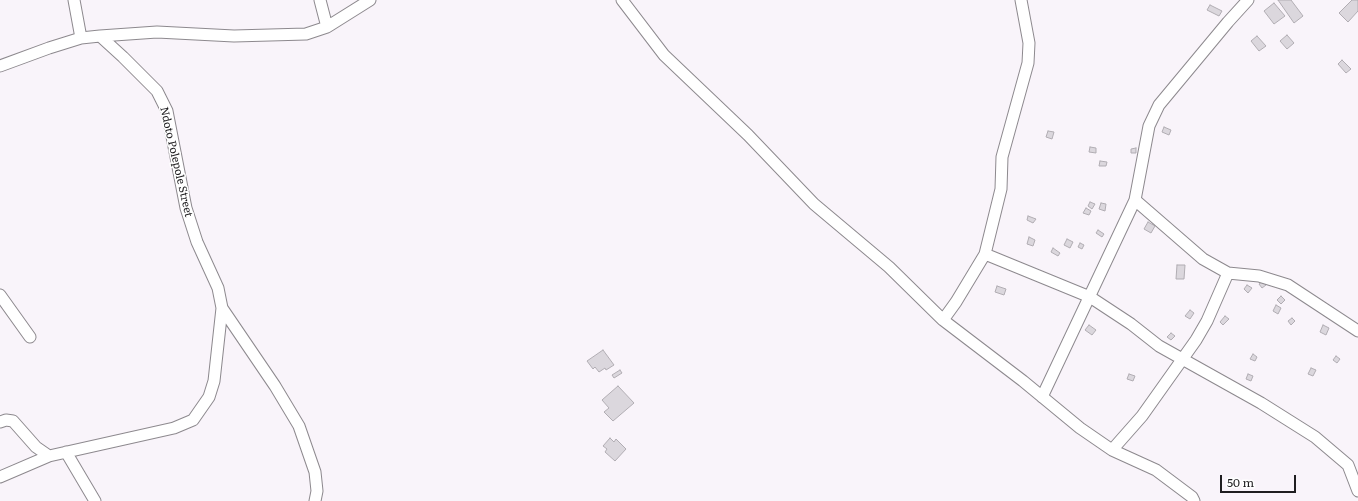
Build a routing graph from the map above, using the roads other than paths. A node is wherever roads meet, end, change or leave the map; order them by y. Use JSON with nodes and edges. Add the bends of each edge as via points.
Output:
{"nodes":[{"id":1,"x":74,"y":0,"type":"edge"},
{"id":2,"x":320,"y":0,"type":"edge"},
{"id":3,"x":370,"y":0,"type":"edge"},
{"id":4,"x":622,"y":0,"type":"edge"},
{"id":5,"x":1021,"y":0,"type":"edge"},
{"id":6,"x":1248,"y":0,"type":"edge"},
{"id":7,"x":327,"y":27,"type":"junction"},
{"id":8,"x":100,"y":36,"type":"junction"},
{"id":9,"x":81,"y":38,"type":"junction"},
{"id":10,"x":0,"y":66,"type":"edge"},
{"id":11,"x":1135,"y":200,"type":"junction"},
{"id":12,"x":985,"y":254,"type":"junction"},
{"id":13,"x":1228,"y":273,"type":"junction"},
{"id":14,"x":0,"y":295,"type":"edge"},
{"id":15,"x":1090,"y":297,"type":"junction"},
{"id":16,"x":222,"y":308,"type":"junction"},
{"id":17,"x":943,"y":320,"type":"junction"},
{"id":18,"x":1358,"y":331,"type":"edge"},
{"id":19,"x":30,"y":338,"type":"dead end"},
{"id":20,"x":1182,"y":359,"type":"junction"},
{"id":21,"x":1042,"y":397,"type":"junction"},
{"id":22,"x":0,"y":422,"type":"edge"},
{"id":23,"x":1112,"y":450,"type":"junction"},
{"id":24,"x":66,"y":452,"type":"junction"},
{"id":25,"x":49,"y":456,"type":"junction"},
{"id":26,"x":1353,"y":466,"type":"edge"},
{"id":27,"x":0,"y":477,"type":"edge"},
{"id":28,"x":1358,"y":491,"type":"edge"},
{"id":29,"x":95,"y":501,"type":"edge"},
{"id":30,"x":315,"y":501,"type":"edge"},
{"id":31,"x":1194,"y":501,"type":"edge"}],
"edges":[{"from":1,"to":9,"type":"street"},
{"from":2,"to":7,"type":"street"},
{"from":3,"to":7,"type":"street"},
{"from":4,"to":17,"type":"street","via":[[670,60],[748,134],[814,204],[889,267]]},
{"from":5,"to":12,"type":"street","via":[[1029,43],[1028,64],[1002,157],[1001,189]]},
{"from":6,"to":11,"type":"street","via":[[1159,105],[1149,126]]},
{"from":7,"to":8,"type":"street","via":[[306,34],[234,36],[157,32]]},
{"from":8,"to":9,"type":"street"},
{"from":8,"to":16,"type":"street","name":"Ndoto Polepole Street","via":[[157,91],[167,111],[186,208],[197,242],[218,288]]},
{"from":9,"to":10,"type":"street"},
{"from":11,"to":13,"type":"street","via":[[1202,259]]},
{"from":11,"to":15,"type":"street"},
{"from":12,"to":15,"type":"street"},
{"from":12,"to":17,"type":"street"},
{"from":13,"to":18,"type":"street","via":[[1260,276],[1288,285]]},
{"from":13,"to":20,"type":"street","via":[[1207,321]]},
{"from":14,"to":19,"type":"street"},
{"from":15,"to":20,"type":"street","via":[[1159,346]]},
{"from":15,"to":21,"type":"street"},
{"from":16,"to":24,"type":"street","name":"Ndoto Polepole Street","via":[[214,381],[208,398],[193,420],[174,428]]},
{"from":16,"to":30,"type":"street","via":[[299,426],[315,472]]},
{"from":17,"to":21,"type":"street"},
{"from":20,"to":23,"type":"street","via":[[1142,416]]},
{"from":20,"to":26,"type":"street","via":[[1268,407],[1315,437]]},
{"from":21,"to":23,"type":"street"},
{"from":22,"to":25,"type":"street","via":[[13,421],[36,447]]},
{"from":23,"to":31,"type":"street","via":[[1156,470]]},
{"from":24,"to":25,"type":"street","name":"Ndoto Polepole Street"},
{"from":24,"to":29,"type":"street"},
{"from":25,"to":27,"type":"street","name":"Ndoto Polepole Street"},
{"from":26,"to":28,"type":"street"}]}
